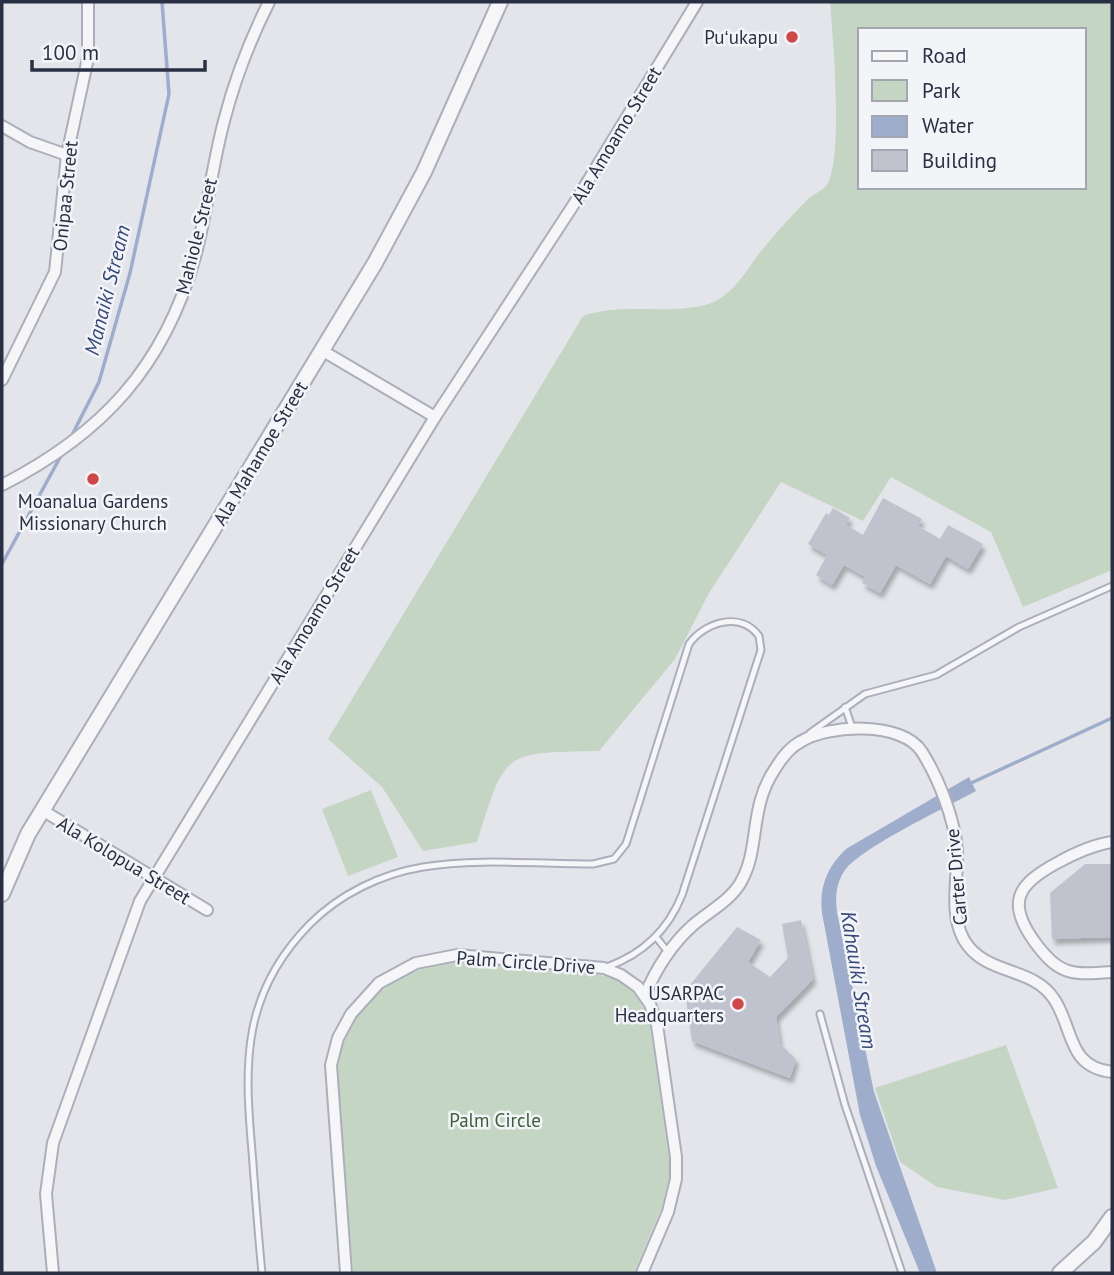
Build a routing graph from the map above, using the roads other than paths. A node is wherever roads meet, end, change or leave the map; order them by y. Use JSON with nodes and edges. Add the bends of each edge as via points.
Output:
{"nodes":[{"id":1,"x":88,"y":2,"type":"edge"},
{"id":2,"x":270,"y":2,"type":"edge"},
{"id":3,"x":500,"y":2,"type":"edge"},
{"id":4,"x":697,"y":2,"type":"edge"},
{"id":5,"x":2,"y":126,"type":"edge"},
{"id":6,"x":66,"y":155,"type":"junction"},
{"id":7,"x":323,"y":351,"type":"junction"},
{"id":8,"x":2,"y":380,"type":"edge"},
{"id":9,"x":435,"y":417,"type":"junction"},
{"id":10,"x":2,"y":485,"type":"edge"},
{"id":11,"x":1112,"y":586,"type":"edge"},
{"id":12,"x":845,"y":707,"type":"junction"},
{"id":13,"x":853,"y":731,"type":"junction"},
{"id":14,"x":799,"y":742,"type":"junction"},
{"id":15,"x":42,"y":810,"type":"junction"},
{"id":16,"x":1112,"y":842,"type":"edge"},
{"id":17,"x":154,"y":879,"type":"junction"},
{"id":18,"x":2,"y":894,"type":"edge"},
{"id":19,"x":206,"y":910,"type":"dead end"},
{"id":20,"x":656,"y":937,"type":"junction"},
{"id":21,"x":668,"y":952,"type":"junction"},
{"id":22,"x":604,"y":968,"type":"junction"},
{"id":23,"x":1112,"y":972,"type":"edge"},
{"id":24,"x":645,"y":995,"type":"junction"},
{"id":25,"x":820,"y":1014,"type":"dead end"},
{"id":26,"x":1112,"y":1072,"type":"edge"},
{"id":27,"x":1112,"y":1217,"type":"edge"},
{"id":28,"x":53,"y":1273,"type":"edge"},
{"id":29,"x":262,"y":1273,"type":"edge"},
{"id":30,"x":346,"y":1273,"type":"edge"},
{"id":31,"x":642,"y":1273,"type":"edge"},
{"id":32,"x":902,"y":1273,"type":"edge"},
{"id":33,"x":1060,"y":1273,"type":"edge"}],
"edges":[{"from":1,"to":6,"type":"street","name":"Onipaa Street","via":[[87,69]]},
{"from":2,"to":10,"type":"street","name":"Mahiole Street","via":[[224,121],[195,257],[173,319],[148,362],[100,422],[63,452]]},
{"from":3,"to":7,"type":"street","name":"Ala Mahamoe Street","via":[[424,172]]},
{"from":4,"to":9,"type":"street","name":"Ala Amoamo Street","via":[[574,204]]},
{"from":5,"to":6,"type":"street"},
{"from":6,"to":8,"type":"street","name":"Onipaa Street","via":[[55,272]]},
{"from":7,"to":9,"type":"street"},
{"from":7,"to":15,"type":"street","name":"Ala Mahamoe Street"},
{"from":9,"to":17,"type":"street","name":"Ala Amoamo Street"},
{"from":11,"to":12,"type":"lane","via":[[1060,606],[936,675],[865,694]]},
{"from":12,"to":13,"type":"lane"},
{"from":12,"to":14,"type":"lane"},
{"from":13,"to":14,"type":"street","name":"Carter Drive","via":[[825,733]]},
{"from":13,"to":26,"type":"street","name":"Carter Drive","via":[[886,730],[910,740],[922,753],[957,845],[956,910],[963,938],[989,965],[1045,988],[1083,1060]]},
{"from":14,"to":21,"type":"street","via":[[774,771],[760,798],[747,868],[738,886]]},
{"from":15,"to":17,"type":"street","name":"Ala Kolopua Street"},
{"from":15,"to":18,"type":"street","name":"Ala Mahamoe Street"},
{"from":16,"to":23,"type":"street","via":[[1087,848],[1035,874],[1024,885],[1018,906],[1024,928],[1056,966],[1079,975]]},
{"from":17,"to":19,"type":"street","name":"Ala Kolopua Street"},
{"from":17,"to":28,"type":"street","name":"Ala Amoamo Street","via":[[130,924],[53,1143],[46,1194]]},
{"from":20,"to":21,"type":"lane"},
{"from":20,"to":22,"type":"lane","via":[[626,959]]},
{"from":20,"to":29,"type":"lane","via":[[682,895],[761,650],[756,631],[739,623],[713,624],[689,644],[628,838],[614,859],[593,864],[441,865],[407,870],[342,899],[290,946],[262,996],[248,1051]]},
{"from":21,"to":24,"type":"street"},
{"from":22,"to":24,"type":"street","name":"Palm Circle Drive","via":[[629,980]]},
{"from":22,"to":30,"type":"street","name":"Palm Circle Drive","via":[[443,956],[403,968],[359,1003],[338,1038],[330,1079]]},
{"from":24,"to":31,"type":"street","via":[[657,1025],[677,1168],[672,1201]]},
{"from":25,"to":32,"type":"lane","via":[[845,1105]]},
{"from":27,"to":33,"type":"street","via":[[1094,1242]]}]}
